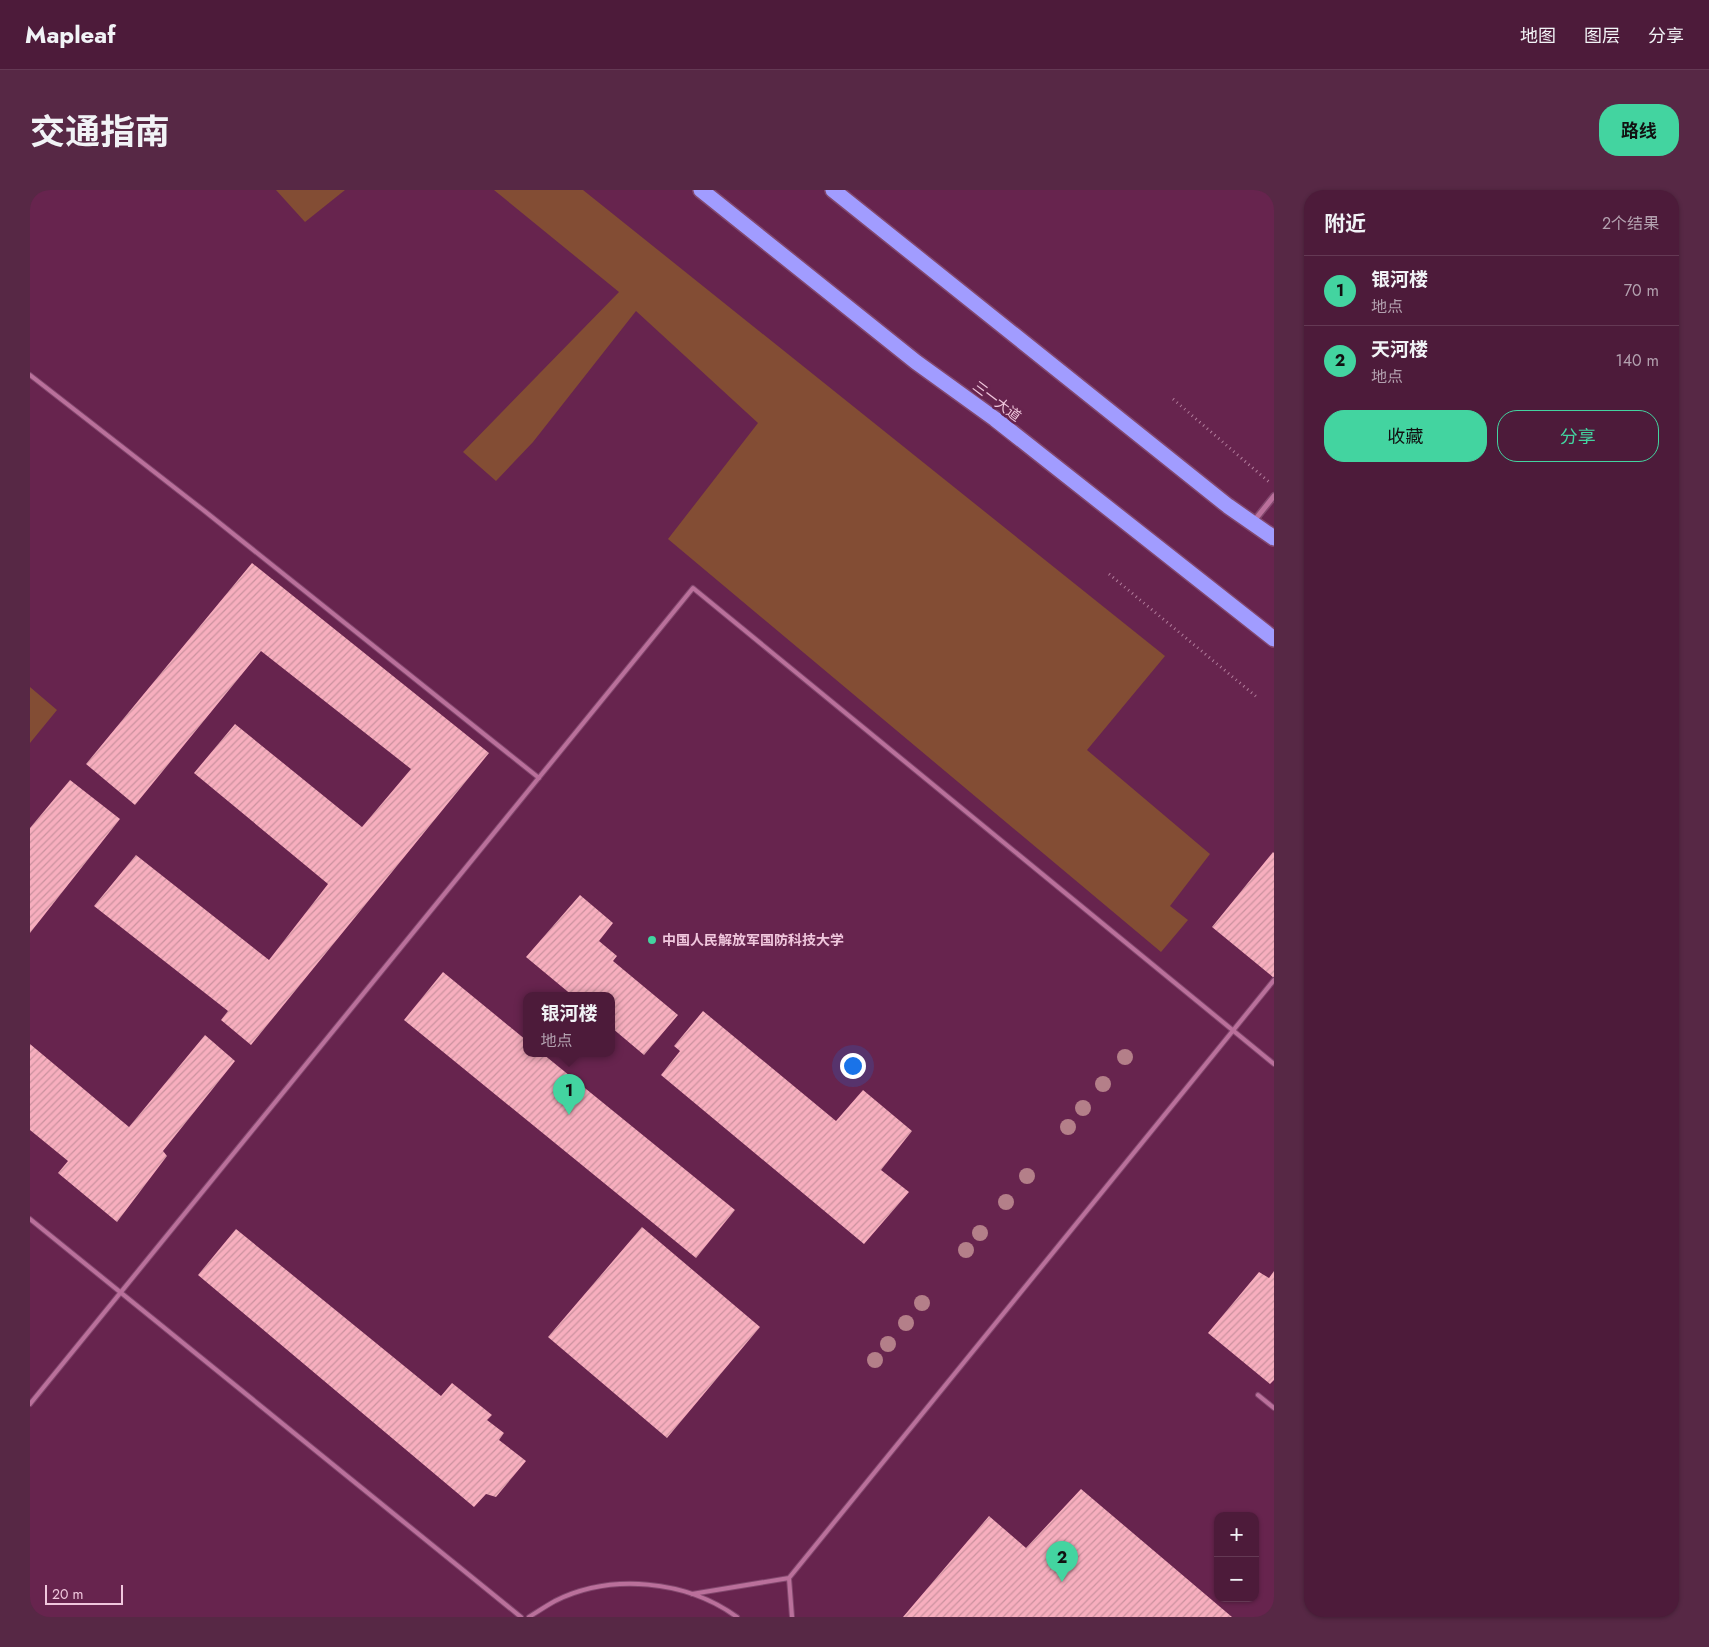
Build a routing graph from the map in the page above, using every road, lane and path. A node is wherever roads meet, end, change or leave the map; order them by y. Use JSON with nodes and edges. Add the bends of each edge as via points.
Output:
{"nodes":[{"id":1,"x":701,"y":190,"type":"edge"},
{"id":2,"x":833,"y":190,"type":"edge"},
{"id":3,"x":30,"y":375,"type":"edge"},
{"id":4,"x":1173,"y":399,"type":"dead end"},
{"id":5,"x":1274,"y":486,"type":"edge"},
{"id":6,"x":1274,"y":496,"type":"edge"},
{"id":7,"x":1253,"y":524,"type":"junction"},
{"id":8,"x":1274,"y":538,"type":"edge"},
{"id":9,"x":1109,"y":574,"type":"dead end"},
{"id":10,"x":1274,"y":639,"type":"edge"},
{"id":11,"x":1258,"y":698,"type":"dead end"},
{"id":12,"x":539,"y":778,"type":"junction"},
{"id":13,"x":1274,"y":980,"type":"edge"},
{"id":14,"x":1233,"y":1030,"type":"junction"},
{"id":15,"x":1274,"y":1064,"type":"edge"},
{"id":16,"x":30,"y":1219,"type":"edge"},
{"id":17,"x":121,"y":1293,"type":"junction"},
{"id":18,"x":1258,"y":1395,"type":"dead end"},
{"id":19,"x":30,"y":1404,"type":"edge"},
{"id":20,"x":1274,"y":1408,"type":"edge"},
{"id":21,"x":789,"y":1578,"type":"junction"},
{"id":22,"x":692,"y":1594,"type":"junction"},
{"id":23,"x":520,"y":1617,"type":"edge"},
{"id":24,"x":529,"y":1617,"type":"edge"},
{"id":25,"x":736,"y":1617,"type":"edge"},
{"id":26,"x":792,"y":1617,"type":"edge"}],
"edges":[{"from":1,"to":10,"type":"highway","name":"三一大道","via":[[916,362],[995,419]]},
{"from":2,"to":7,"type":"highway"},
{"from":3,"to":12,"type":"lane"},
{"from":4,"to":5,"type":"path"},
{"from":6,"to":7,"type":"street"},
{"from":7,"to":8,"type":"highway"},
{"from":9,"to":11,"type":"path"},
{"from":12,"to":14,"type":"lane","via":[[693,588]]},
{"from":12,"to":17,"type":"lane"},
{"from":13,"to":14,"type":"lane"},
{"from":14,"to":15,"type":"lane"},
{"from":14,"to":21,"type":"lane"},
{"from":16,"to":17,"type":"lane"},
{"from":17,"to":19,"type":"lane"},
{"from":17,"to":23,"type":"lane"},
{"from":18,"to":20,"type":"lane"},
{"from":21,"to":22,"type":"lane"},
{"from":21,"to":26,"type":"lane"},
{"from":22,"to":24,"type":"lane","via":[[658,1586],[623,1584],[588,1589],[555,1601]]},
{"from":22,"to":25,"type":"lane"}]}
